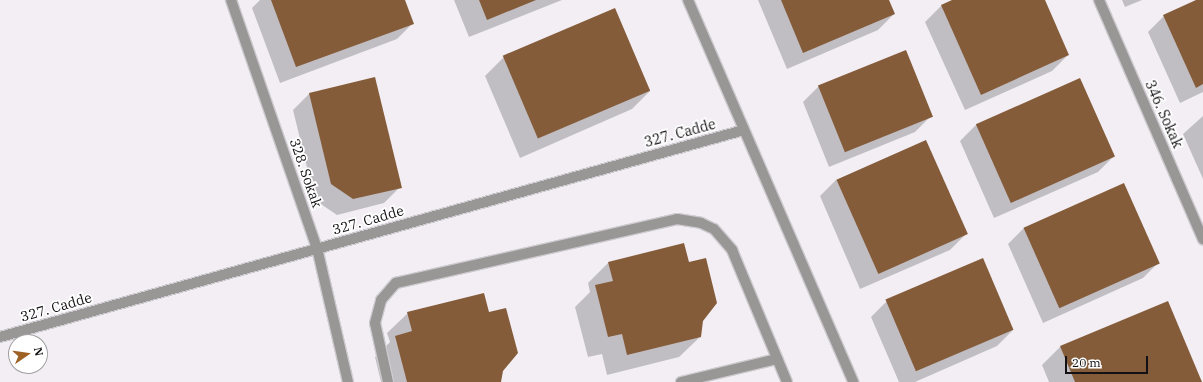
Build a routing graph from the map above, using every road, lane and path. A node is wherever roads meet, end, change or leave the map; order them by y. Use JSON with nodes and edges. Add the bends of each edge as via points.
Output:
{"nodes":[{"id":1,"x":231,"y":0,"type":"edge"},
{"id":2,"x":688,"y":0,"type":"edge"},
{"id":3,"x":1099,"y":0,"type":"edge"},
{"id":4,"x":744,"y":130,"type":"junction"},
{"id":5,"x":1203,"y":239,"type":"edge"},
{"id":6,"x":318,"y":248,"type":"junction"},
{"id":7,"x":0,"y":337,"type":"edge"},
{"id":8,"x":777,"y":359,"type":"junction"},
{"id":9,"x":348,"y":382,"type":"edge"},
{"id":10,"x":388,"y":382,"type":"edge"},
{"id":11,"x":682,"y":382,"type":"edge"},
{"id":12,"x":787,"y":382,"type":"edge"},
{"id":13,"x":853,"y":382,"type":"edge"}],
"edges":[{"from":1,"to":6,"type":"street","name":"328. Sokak"},
{"from":2,"to":4,"type":"street"},
{"from":3,"to":5,"type":"street","name":"346. Sokak"},
{"from":4,"to":6,"type":"street","name":"327. Cadde"},
{"from":4,"to":13,"type":"street"},
{"from":6,"to":7,"type":"street","name":"327. Cadde"},
{"from":6,"to":9,"type":"street","name":"328. Sokak"},
{"from":8,"to":10,"type":"street","via":[[728,244],[714,229],[678,218],[396,283],[381,300],[375,323]]},
{"from":8,"to":11,"type":"street"},
{"from":8,"to":12,"type":"street"}]}
